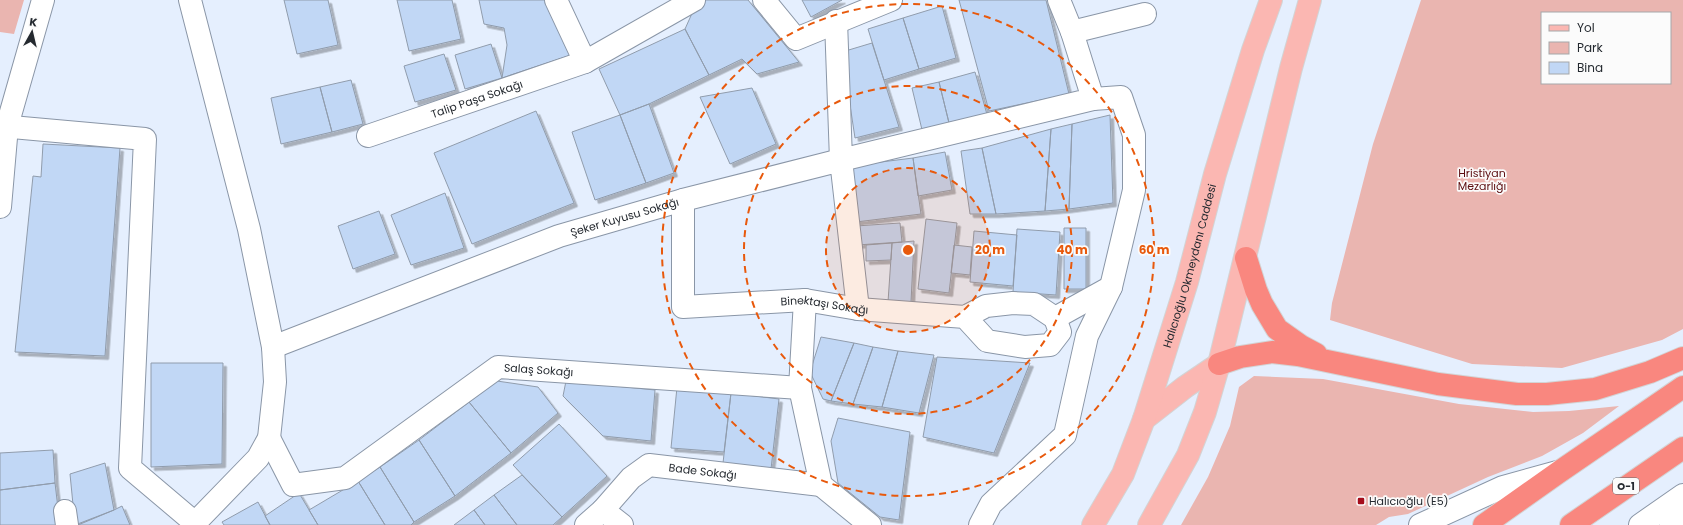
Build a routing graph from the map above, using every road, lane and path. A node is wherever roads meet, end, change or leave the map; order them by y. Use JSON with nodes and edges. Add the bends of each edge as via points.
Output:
{"nodes":[{"id":1,"x":44,"y":0,"type":"edge"},
{"id":2,"x":190,"y":0,"type":"edge"},
{"id":3,"x":556,"y":0,"type":"edge"},
{"id":4,"x":694,"y":0,"type":"edge"},
{"id":5,"x":764,"y":0,"type":"edge"},
{"id":6,"x":891,"y":0,"type":"edge"},
{"id":7,"x":1059,"y":0,"type":"edge"},
{"id":8,"x":1270,"y":0,"type":"edge"},
{"id":9,"x":1310,"y":0,"type":"edge"},
{"id":10,"x":1145,"y":14,"type":"dead end"},
{"id":11,"x":836,"y":21,"type":"junction"},
{"id":12,"x":1072,"y":32,"type":"junction"},
{"id":13,"x":585,"y":62,"type":"junction"},
{"id":14,"x":1093,"y":99,"type":"junction"},
{"id":15,"x":4,"y":126,"type":"edge"},
{"id":16,"x":368,"y":136,"type":"dead end"},
{"id":17,"x":841,"y":160,"type":"junction"},
{"id":18,"x":683,"y":200,"type":"junction"},
{"id":19,"x":0,"y":207,"type":"edge"},
{"id":20,"x":1246,"y":258,"type":"junction"},
{"id":21,"x":1111,"y":286,"type":"junction"},
{"id":22,"x":805,"y":300,"type":"junction"},
{"id":23,"x":858,"y":309,"type":"junction"},
{"id":24,"x":965,"y":317,"type":"junction"},
{"id":25,"x":1055,"y":318,"type":"junction"},
{"id":26,"x":273,"y":347,"type":"junction"},
{"id":27,"x":1683,"y":358,"type":"edge"},
{"id":28,"x":1219,"y":364,"type":"junction"},
{"id":29,"x":1337,"y":364,"type":"junction"},
{"id":30,"x":1683,"y":387,"type":"edge"},
{"id":31,"x":800,"y":388,"type":"junction"},
{"id":32,"x":1144,"y":419,"type":"junction"},
{"id":33,"x":269,"y":438,"type":"junction"},
{"id":34,"x":1683,"y":448,"type":"edge"},
{"id":35,"x":1559,"y":472,"type":"junction"},
{"id":36,"x":821,"y":485,"type":"junction"},
{"id":37,"x":1683,"y":495,"type":"edge"},
{"id":38,"x":603,"y":510,"type":"junction"},
{"id":39,"x":1683,"y":517,"type":"edge"},
{"id":40,"x":194,"y":524,"type":"edge"},
{"id":41,"x":586,"y":525,"type":"edge"},
{"id":42,"x":622,"y":525,"type":"edge"},
{"id":43,"x":870,"y":525,"type":"edge"},
{"id":44,"x":980,"y":525,"type":"edge"},
{"id":45,"x":1092,"y":525,"type":"edge"},
{"id":46,"x":1149,"y":525,"type":"edge"},
{"id":47,"x":1420,"y":525,"type":"edge"},
{"id":48,"x":1484,"y":525,"type":"edge"},
{"id":49,"x":1571,"y":525,"type":"edge"},
{"id":50,"x":1640,"y":525,"type":"edge"},
{"id":51,"x":1671,"y":525,"type":"edge"}],
"edges":[{"from":1,"to":15,"type":"street"},
{"from":2,"to":26,"type":"street","via":[[249,229]]},
{"from":3,"to":13,"type":"street"},
{"from":4,"to":13,"type":"street","name":"Talip Paşa Sokağı"},
{"from":5,"to":11,"type":"street","via":[[796,39]]},
{"from":6,"to":11,"type":"street"},
{"from":7,"to":12,"type":"street"},
{"from":8,"to":32,"type":"main road","name":"Halıcıoğlu Okmeydanı Caddesi","via":[[1220,159],[1188,282]]},
{"from":9,"to":20,"type":"main road","via":[[1291,68]]},
{"from":10,"to":12,"type":"street"},
{"from":11,"to":17,"type":"street"},
{"from":12,"to":14,"type":"street"},
{"from":13,"to":16,"type":"street","name":"Talip Paşa Sokağı"},
{"from":14,"to":17,"type":"street","name":"Şeker Kuyusu Sokağı"},
{"from":14,"to":21,"type":"street","name":"Şeker Kuyusu Sokağı","via":[[1120,97],[1134,135],[1134,190]]},
{"from":15,"to":19,"type":"street"},
{"from":15,"to":40,"type":"street","via":[[145,139],[130,468]]},
{"from":17,"to":18,"type":"street","name":"Şeker Kuyusu Sokağı"},
{"from":17,"to":23,"type":"street"},
{"from":18,"to":22,"type":"street","name":"Binektaşı Sokağı","via":[[684,307]]},
{"from":18,"to":26,"type":"street","name":"Şeker Kuyusu Sokağı","via":[[559,236]]},
{"from":20,"to":28,"type":"main road"},
{"from":20,"to":29,"type":"highway","via":[[1262,304],[1277,329],[1301,346]]},
{"from":21,"to":25,"type":"street"},
{"from":21,"to":44,"type":"street","via":[[1087,336],[1065,434],[991,504]]},
{"from":22,"to":23,"type":"street","name":"Binektaşı Sokağı"},
{"from":22,"to":31,"type":"street"},
{"from":23,"to":24,"type":"street","name":"Binektaşı Sokağı"},
{"from":24,"to":25,"type":"street","via":[[986,306],[1013,303],[1034,304]]},
{"from":24,"to":25,"type":"street","via":[[987,341],[1025,347],[1050,345],[1060,332]]},
{"from":26,"to":33,"type":"street","via":[[275,382]]},
{"from":27,"to":29,"type":"highway","via":[[1650,372],[1595,388],[1547,394],[1517,394],[1438,384]]},
{"from":28,"to":29,"type":"highway","via":[[1240,357],[1272,352]]},
{"from":28,"to":32,"type":"main road"},
{"from":28,"to":46,"type":"main road","via":[[1205,412],[1188,455]]},
{"from":30,"to":35,"type":"highway"},
{"from":31,"to":33,"type":"street","name":"Salaş Sokağı","via":[[498,367],[345,478],[293,485]]},
{"from":31,"to":36,"type":"street"},
{"from":32,"to":45,"type":"main road","name":"Halıcıoğlu Okmeydanı Caddesi","via":[[1123,474]]},
{"from":33,"to":40,"type":"street","via":[[258,458]]},
{"from":34,"to":49,"type":"highway","number":"O-1"},
{"from":35,"to":47,"type":"street","via":[[1502,487]]},
{"from":35,"to":48,"type":"highway"},
{"from":36,"to":38,"type":"street","name":"Bade Sokağı","via":[[649,465],[631,478]]},
{"from":36,"to":43,"type":"street"},
{"from":37,"to":50,"type":"street"},
{"from":38,"to":41,"type":"street","name":"Bade Sokağı"},
{"from":38,"to":42,"type":"street"},
{"from":39,"to":51,"type":"street"}]}
